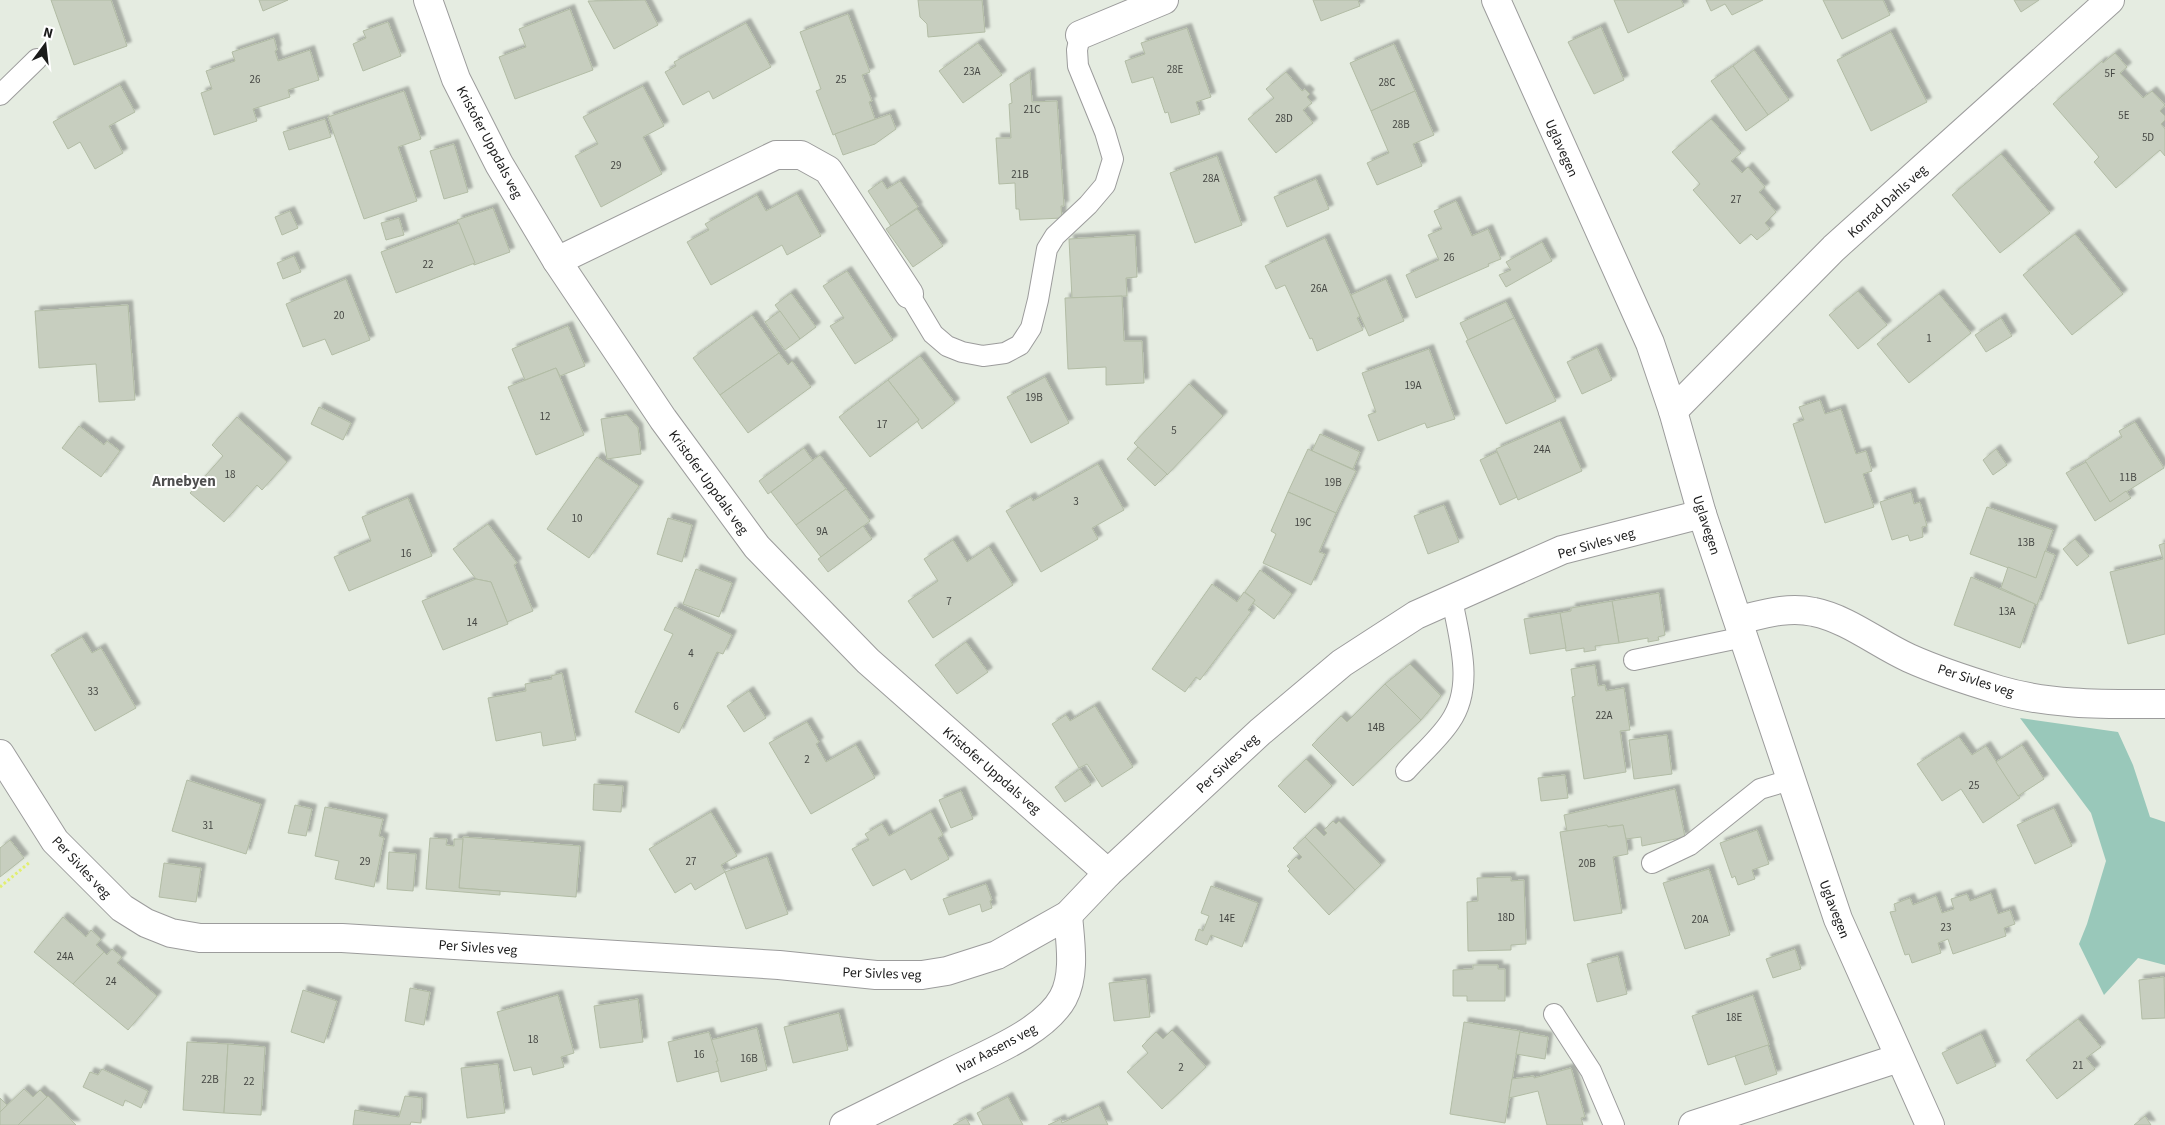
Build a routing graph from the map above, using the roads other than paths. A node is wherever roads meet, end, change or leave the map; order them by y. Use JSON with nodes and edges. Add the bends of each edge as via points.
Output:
{"nodes":[{"id":1,"x":428,"y":0,"type":"edge"},
{"id":2,"x":1164,"y":0,"type":"edge"},
{"id":3,"x":1496,"y":0,"type":"edge"},
{"id":4,"x":2110,"y":0,"type":"edge"},
{"id":5,"x":1080,"y":35,"type":"joint"},
{"id":6,"x":38,"y":59,"type":"dead end"},
{"id":7,"x":0,"y":95,"type":"edge"},
{"id":8,"x":558,"y":261,"type":"junction"},
{"id":9,"x":909,"y":294,"type":"joint"},
{"id":10,"x":1673,"y":411,"type":"junction"},
{"id":11,"x":1702,"y":514,"type":"junction"},
{"id":12,"x":1452,"y":599,"type":"junction"},
{"id":13,"x":1742,"y":628,"type":"junction"},
{"id":14,"x":1634,"y":660,"type":"dead end"},
{"id":15,"x":2165,"y":704,"type":"edge"},
{"id":16,"x":0,"y":754,"type":"edge"},
{"id":17,"x":1406,"y":771,"type":"dead end"},
{"id":18,"x":1790,"y":780,"type":"junction"},
{"id":19,"x":1652,"y":863,"type":"dead end"},
{"id":20,"x":1108,"y":873,"type":"junction"},
{"id":21,"x":1068,"y":915,"type":"junction"},
{"id":22,"x":1554,"y":1014,"type":"dead end"},
{"id":23,"x":1899,"y":1058,"type":"junction"},
{"id":24,"x":844,"y":1125,"type":"edge"},
{"id":25,"x":1614,"y":1125,"type":"edge"},
{"id":26,"x":1692,"y":1125,"type":"edge"},
{"id":27,"x":1930,"y":1125,"type":"edge"}],
"edges":[{"from":1,"to":8,"type":"street","name":"Kristofer Uppdals veg","via":[[456,79],[499,164]]},
{"from":2,"to":5,"type":"street"},
{"from":3,"to":10,"type":"street","name":"Uglavegen","via":[[1650,343]]},
{"from":4,"to":10,"type":"street","name":"Konrad Dahls veg","via":[[1834,248]]},
{"from":5,"to":9,"type":"lane","via":[[1078,66],[1113,158],[1105,185],[1055,236],[1047,249],[1031,328],[1020,345],[1005,353],[983,356],[946,346],[933,334]]},
{"from":6,"to":7,"type":"lane"},
{"from":8,"to":9,"type":"street","via":[[776,155],[801,155],[828,170]]},
{"from":8,"to":20,"type":"street","name":"Kristofer Uppdals veg","via":[[663,419],[757,547],[868,662]]},
{"from":10,"to":11,"type":"street","name":"Uglavegen"},
{"from":11,"to":12,"type":"street","name":"Per Sivles veg","via":[[1562,550]]},
{"from":11,"to":13,"type":"street","name":"Uglavegen"},
{"from":12,"to":17,"type":"lane","via":[[1464,667],[1462,700],[1450,722]]},
{"from":12,"to":20,"type":"street","name":"Per Sivles veg","via":[[1416,614],[1342,663],[1260,732]]},
{"from":13,"to":14,"type":"lane"},
{"from":13,"to":15,"type":"street","name":"Per Sivles veg","via":[[1780,609],[1814,612],[1841,622],[1910,658],[2000,691],[2092,704]]},
{"from":13,"to":18,"type":"street","name":"Uglavegen"},
{"from":16,"to":21,"type":"street","name":"Per Sivles veg","via":[[55,841],[122,908],[146,923],[200,938],[352,939],[779,965],[896,976],[936,973],[974,964],[997,955]]},
{"from":18,"to":19,"type":"lane","via":[[1760,789],[1690,845]]},
{"from":18,"to":23,"type":"street","name":"Uglavegen","via":[[1838,919]]},
{"from":20,"to":21,"type":"street","name":"Per Sivles veg"},
{"from":21,"to":24,"type":"street","name":"Ivar Aasens veg","via":[[1070,979],[1056,1010],[1044,1021],[993,1051]]},
{"from":22,"to":25,"type":"lane","via":[[1591,1071]]},
{"from":23,"to":26,"type":"street"},
{"from":23,"to":27,"type":"street","name":"Uglavegen"}]}
